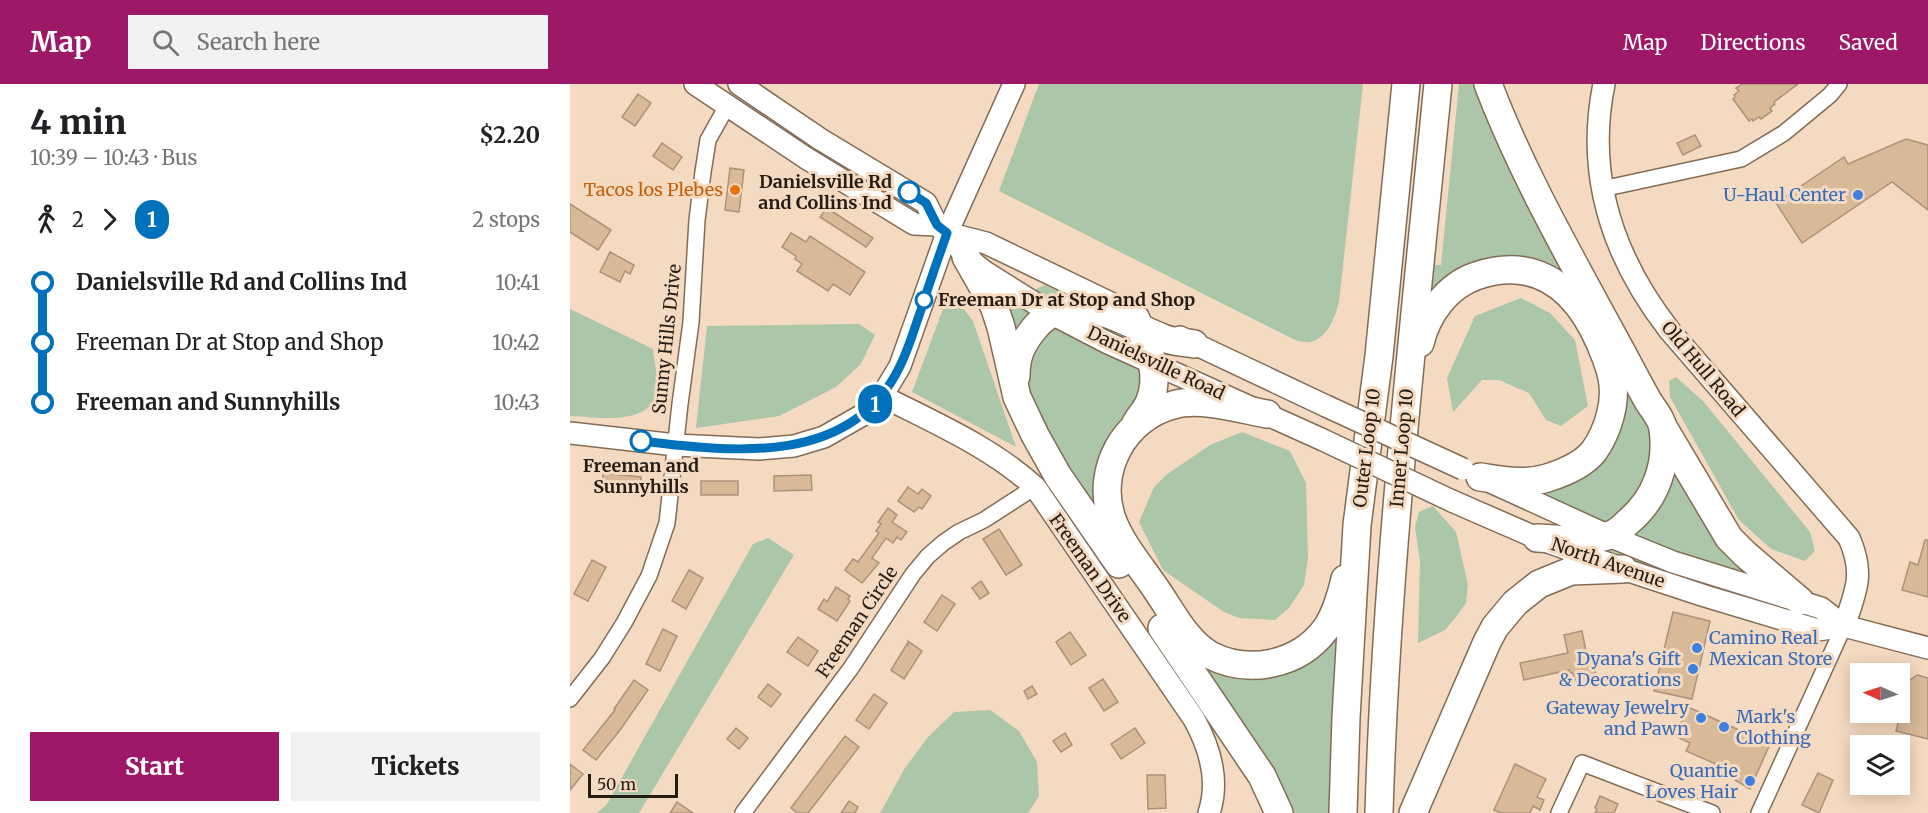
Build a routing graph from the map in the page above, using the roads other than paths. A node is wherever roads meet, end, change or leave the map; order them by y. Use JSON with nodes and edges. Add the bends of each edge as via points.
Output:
{"nodes":[{"id":1,"x":695,"y":84,"type":"edge"},
{"id":2,"x":739,"y":84,"type":"edge"},
{"id":3,"x":1014,"y":84,"type":"edge"},
{"id":4,"x":1406,"y":84,"type":"edge"},
{"id":5,"x":1438,"y":84,"type":"edge"},
{"id":6,"x":1488,"y":84,"type":"edge"},
{"id":7,"x":1604,"y":84,"type":"edge"},
{"id":8,"x":1839,"y":84,"type":"edge"},
{"id":9,"x":727,"y":106,"type":"junction"},
{"id":10,"x":1602,"y":189,"type":"junction"},
{"id":11,"x":942,"y":229,"type":"junction"},
{"id":12,"x":966,"y":256,"type":"junction"},
{"id":13,"x":1052,"y":314,"type":"junction"},
{"id":14,"x":1136,"y":321,"type":"junction"},
{"id":15,"x":1194,"y":344,"type":"joint"},
{"id":16,"x":1153,"y":363,"type":"junction"},
{"id":17,"x":882,"y":396,"type":"junction"},
{"id":18,"x":1017,"y":397,"type":"junction"},
{"id":19,"x":1406,"y":399,"type":"junction"},
{"id":20,"x":1268,"y":414,"type":"junction"},
{"id":21,"x":1663,"y":425,"type":"junction"},
{"id":22,"x":1134,"y":426,"type":"junction"},
{"id":23,"x":570,"y":433,"type":"edge"},
{"id":24,"x":1392,"y":435,"type":"joint"},
{"id":25,"x":676,"y":445,"type":"junction"},
{"id":26,"x":1381,"y":468,"type":"joint"},
{"id":27,"x":1471,"y":473,"type":"junction"},
{"id":28,"x":1035,"y":487,"type":"junction"},
{"id":29,"x":1357,"y":525,"type":"junction"},
{"id":30,"x":1609,"y":536,"type":"junction"},
{"id":31,"x":1537,"y":538,"type":"junction"},
{"id":32,"x":1623,"y":569,"type":"junction"},
{"id":33,"x":1800,"y":601,"type":"junction"},
{"id":34,"x":1844,"y":626,"type":"junction"},
{"id":35,"x":1928,"y":648,"type":"edge"},
{"id":36,"x":570,"y":699,"type":"edge"},
{"id":37,"x":1210,"y":810,"type":"edge"},
{"id":38,"x":742,"y":813,"type":"edge"},
{"id":39,"x":1280,"y":813,"type":"edge"},
{"id":40,"x":1343,"y":813,"type":"edge"},
{"id":41,"x":1379,"y":813,"type":"edge"},
{"id":42,"x":1413,"y":813,"type":"edge"},
{"id":43,"x":1559,"y":813,"type":"edge"},
{"id":44,"x":1712,"y":813,"type":"edge"},
{"id":45,"x":1759,"y":813,"type":"edge"}],
"edges":[{"from":1,"to":9,"type":"main road","name":"Danielsville Road"},
{"from":2,"to":11,"type":"main road","name":"Danielsville Road","via":[[926,203]]},
{"from":3,"to":11,"type":"main road"},
{"from":4,"to":29,"type":"highway","name":"Outer Loop 10","via":[[1379,356]]},
{"from":5,"to":19,"type":"highway","name":"Inner Loop 10"},
{"from":6,"to":21,"type":"highway","via":[[1521,164]]},
{"from":7,"to":10,"type":"main road","name":"Old Hull Road","via":[[1598,141]]},
{"from":8,"to":10,"type":"street","via":[[1784,133],[1741,159]]},
{"from":9,"to":11,"type":"main road","name":"Danielsville Road","via":[[914,224]]},
{"from":9,"to":25,"type":"street","name":"Sunny Hills Drive","via":[[708,140],[703,172]]},
{"from":10,"to":34,"type":"main road","name":"Old Hull Road","via":[[1622,255],[1651,307],[1849,538],[1859,571]]},
{"from":11,"to":12,"type":"main road","name":"Danielsville Road"},
{"from":11,"to":14,"type":"main road","name":"Danielsville Road","via":[[986,243]]},
{"from":11,"to":17,"type":"main road","via":[[909,344]]},
{"from":12,"to":13,"type":"main road","name":"Danielsville Road"},
{"from":12,"to":18,"type":"highway","via":[[994,306]]},
{"from":13,"to":14,"type":"highway","via":[[1073,307],[1093,308]]},
{"from":13,"to":16,"type":"main road","name":"Danielsville Road"},
{"from":13,"to":18,"type":"highway","via":[[1038,323],[1017,358]]},
{"from":14,"to":15,"type":"highway","via":[[1165,339]]},
{"from":14,"to":16,"type":"highway"},
{"from":15,"to":24,"type":"main road","name":"Danielsville Road","bridge":true},
{"from":16,"to":20,"type":"main road","name":"Danielsville Road"},
{"from":16,"to":22,"type":"highway","via":[[1150,402]]},
{"from":17,"to":25,"type":"main road","via":[[866,413],[824,437],[794,446],[759,449]]},
{"from":17,"to":28,"type":"main road","name":"Freeman Drive","via":[[989,452]]},
{"from":18,"to":39,"type":"highway","via":[[1058,476],[1262,776]]},
{"from":19,"to":27,"type":"highway","via":[[1423,331],[1444,297],[1457,286],[1481,274],[1510,269],[1531,272],[1567,291],[1595,332],[1608,363],[1614,397],[1608,425],[1594,451],[1583,461],[1546,478],[1515,481]]},
{"from":19,"to":41,"type":"highway","name":"Inner Loop 10","via":[[1389,601]]},
{"from":20,"to":22,"type":"highway","via":[[1203,403],[1173,404]]},
{"from":20,"to":26,"type":"main road","name":"Danielsville Road","bridge":true},
{"from":21,"to":30,"type":"highway","via":[[1663,459],[1656,488],[1632,520]]},
{"from":21,"to":33,"type":"highway","via":[[1730,537]]},
{"from":22,"to":29,"type":"highway","via":[[1123,437],[1110,465],[1108,494],[1112,520],[1179,624],[1210,655],[1238,664],[1263,666],[1289,658],[1314,641],[1339,601]]},
{"from":23,"to":25,"type":"main road"},
{"from":24,"to":27,"type":"main road","name":"North Avenue","bridge":true},
{"from":25,"to":36,"type":"street","name":"Sunny Hills Drive","via":[[667,523],[649,576],[602,658]]},
{"from":26,"to":31,"type":"main road","name":"North Avenue","bridge":true},
{"from":27,"to":30,"type":"main road","name":"North Avenue"},
{"from":28,"to":37,"type":"main road","name":"Freeman Drive","via":[[1203,735],[1213,767]]},
{"from":28,"to":38,"type":"street","name":"Freeman Circle","via":[[959,532],[928,556]]},
{"from":29,"to":40,"type":"highway","name":"Outer Loop 10"},
{"from":30,"to":31,"type":"highway"},
{"from":30,"to":33,"type":"main road","name":"North Avenue","via":[[1673,561]]},
{"from":31,"to":32,"type":"main road","name":"North Avenue"},
{"from":32,"to":34,"type":"main road","name":"North Avenue","via":[[1818,630]]},
{"from":32,"to":42,"type":"highway","via":[[1571,571],[1539,584],[1515,603],[1487,642]]},
{"from":33,"to":34,"type":"main road","name":"North Avenue","via":[[1821,608]]},
{"from":34,"to":35,"type":"main road","name":"North Avenue"},
{"from":34,"to":45,"type":"street"},
{"from":43,"to":44,"type":"street","via":[[1582,763]]}]}
